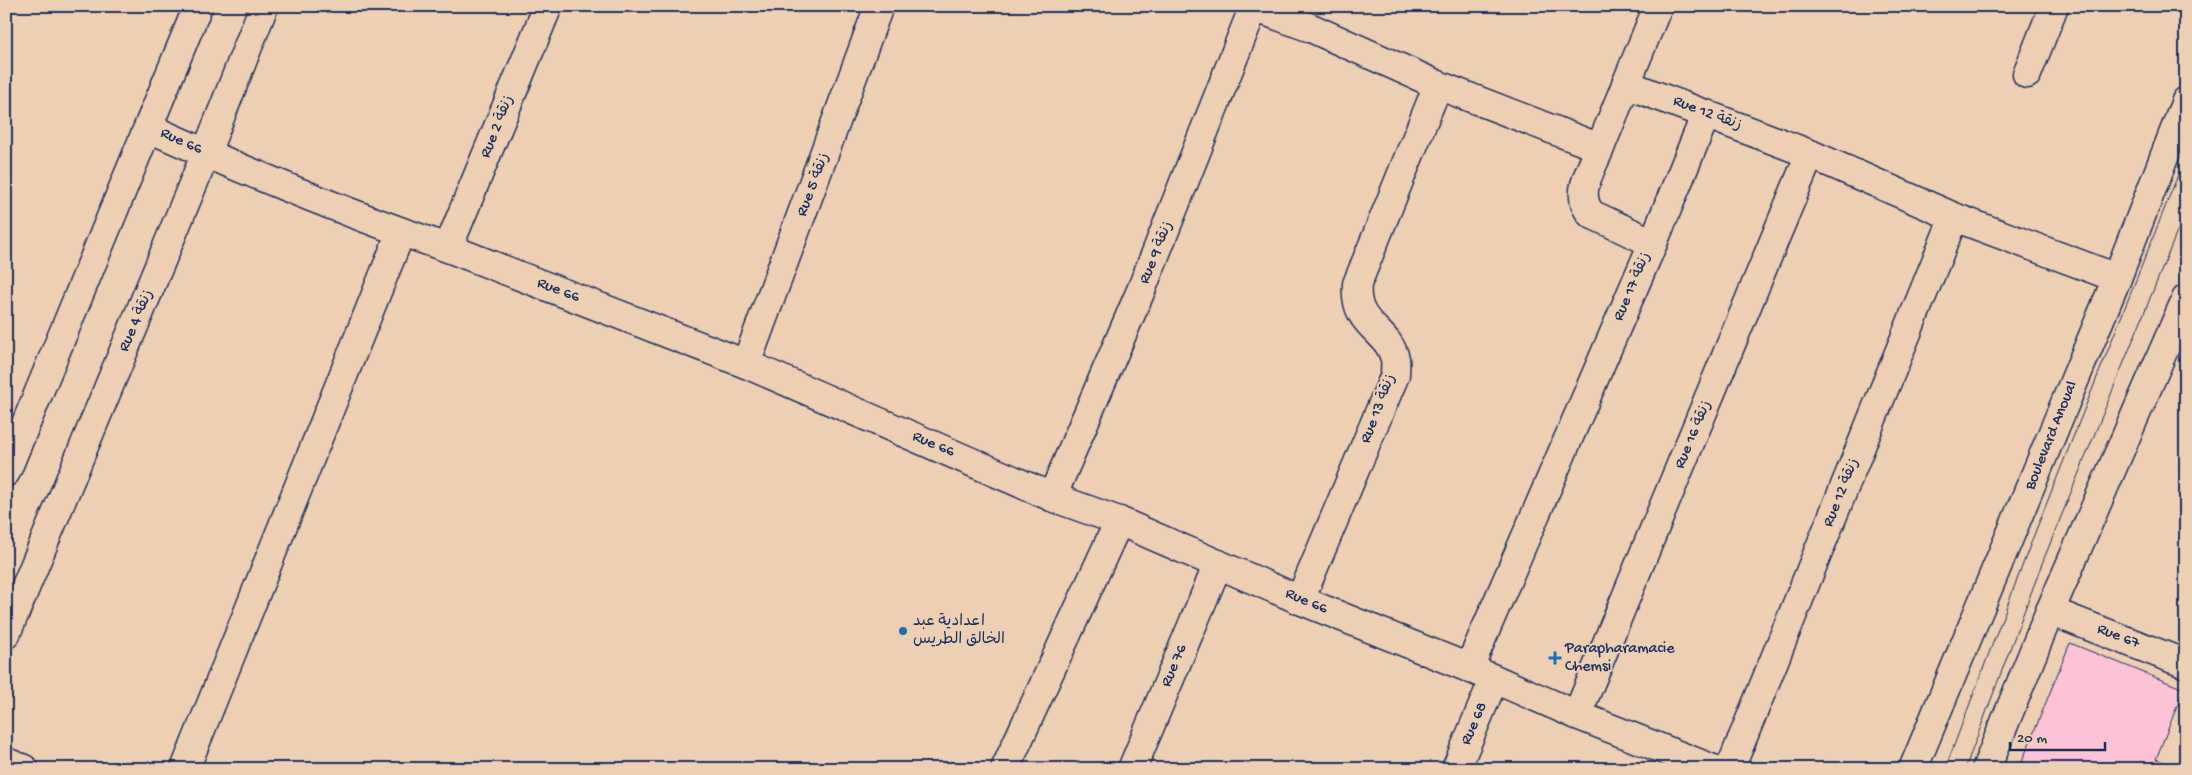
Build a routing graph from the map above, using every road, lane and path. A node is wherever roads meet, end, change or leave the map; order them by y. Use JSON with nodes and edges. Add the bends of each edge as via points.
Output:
{"nodes":[{"id":1,"x":198,"y":6,"type":"edge"},
{"id":2,"x":264,"y":6,"type":"edge"},
{"id":3,"x":548,"y":6,"type":"edge"},
{"id":4,"x":879,"y":6,"type":"edge"},
{"id":5,"x":1658,"y":6,"type":"edge"},
{"id":6,"x":2054,"y":6,"type":"edge"},
{"id":7,"x":1253,"y":7,"type":"edge"},
{"id":8,"x":2027,"y":74,"type":"dead end"},
{"id":9,"x":1626,"y":84,"type":"junction"},
{"id":10,"x":1438,"y":85,"type":"junction"},
{"id":11,"x":2186,"y":101,"type":"edge"},
{"id":12,"x":1706,"y":114,"type":"junction"},
{"id":13,"x":149,"y":128,"type":"junction"},
{"id":14,"x":1600,"y":148,"type":"junction"},
{"id":15,"x":206,"y":154,"type":"junction"},
{"id":16,"x":1810,"y":154,"type":"junction"},
{"id":17,"x":1954,"y":217,"type":"junction"},
{"id":18,"x":402,"y":232,"type":"junction"},
{"id":19,"x":1652,"y":243,"type":"junction"},
{"id":20,"x":448,"y":248,"type":"junction"},
{"id":21,"x":2116,"y":278,"type":"junction"},
{"id":22,"x":2186,"y":299,"type":"edge"},
{"id":23,"x":746,"y":364,"type":"junction"},
{"id":24,"x":6,"y":472,"type":"edge"},
{"id":25,"x":1052,"y":497,"type":"junction"},
{"id":26,"x":1119,"y":521,"type":"junction"},
{"id":27,"x":1218,"y":564,"type":"junction"},
{"id":28,"x":1300,"y":600,"type":"junction"},
{"id":29,"x":2050,"y":611,"type":"junction"},
{"id":30,"x":6,"y":634,"type":"edge"},
{"id":31,"x":2186,"y":664,"type":"edge"},
{"id":32,"x":1469,"y":668,"type":"junction"},
{"id":33,"x":1494,"y":679,"type":"junction"},
{"id":34,"x":1578,"y":715,"type":"junction"},
{"id":35,"x":6,"y":762,"type":"edge"},
{"id":36,"x":24,"y":769,"type":"edge"},
{"id":37,"x":184,"y":769,"type":"edge"},
{"id":38,"x":1005,"y":769,"type":"edge"},
{"id":39,"x":1132,"y":769,"type":"edge"},
{"id":40,"x":1456,"y":769,"type":"edge"},
{"id":41,"x":1713,"y":769,"type":"edge"},
{"id":42,"x":1730,"y":769,"type":"edge"},
{"id":43,"x":1913,"y":769,"type":"edge"},
{"id":44,"x":1986,"y":769,"type":"edge"}],
"edges":[{"from":1,"to":13,"type":"street"},
{"from":2,"to":15,"type":"street","name":"Rue 4 زنقة"},
{"from":3,"to":20,"type":"street","name":"Rue 2 زنقة"},
{"from":4,"to":23,"type":"street","name":"Rue 5 زنقة"},
{"from":5,"to":9,"type":"street"},
{"from":6,"to":8,"type":"street"},
{"from":7,"to":10,"type":"street","via":[[1311,28]]},
{"from":7,"to":25,"type":"street","name":"Rue 9 زنقة","via":[[1142,288]]},
{"from":9,"to":12,"type":"street","name":"Rue 12 زنقة"},
{"from":9,"to":14,"type":"street"},
{"from":10,"to":14,"type":"street"},
{"from":10,"to":28,"type":"street","name":"Rue 13 زنقة","via":[[1356,284],[1360,311],[1389,347],[1394,358],[1395,375]]},
{"from":11,"to":21,"type":"street","name":"Boulevard Anoual"},
{"from":12,"to":16,"type":"street","name":"Rue 12 زنقة"},
{"from":12,"to":19,"type":"street"},
{"from":13,"to":15,"type":"street","name":"Rue 66"},
{"from":13,"to":24,"type":"street"},
{"from":14,"to":19,"type":"street","name":"Rue 17 زنقة","via":[[1582,194],[1584,206],[1591,214]]},
{"from":15,"to":18,"type":"street","name":"Rue 66"},
{"from":15,"to":30,"type":"street","name":"Rue 4 زنقة"},
{"from":16,"to":17,"type":"street","name":"Rue 12 زنقة"},
{"from":16,"to":34,"type":"street","name":"Rue 16 زنقة"},
{"from":17,"to":21,"type":"street","name":"Rue 12 زنقة"},
{"from":17,"to":42,"type":"street","name":"Rue 12 زنقة"},
{"from":18,"to":20,"type":"street","name":"Rue 66"},
{"from":18,"to":37,"type":"street"},
{"from":19,"to":32,"type":"street","name":"Rue 17 زنقة"},
{"from":20,"to":23,"type":"street","name":"Rue 66"},
{"from":21,"to":43,"type":"street","name":"Boulevard Anoual"},
{"from":22,"to":29,"type":"street"},
{"from":23,"to":25,"type":"street","name":"Rue 66"},
{"from":25,"to":26,"type":"street","name":"Rue 66"},
{"from":26,"to":27,"type":"street","name":"Rue 66"},
{"from":26,"to":38,"type":"street"},
{"from":27,"to":28,"type":"street","name":"Rue 66"},
{"from":27,"to":39,"type":"street","name":"Rue 76"},
{"from":28,"to":32,"type":"street","name":"Rue 66"},
{"from":29,"to":31,"type":"street","name":"Rue 67"},
{"from":29,"to":44,"type":"street"},
{"from":32,"to":33,"type":"street","name":"Rue 66"},
{"from":33,"to":34,"type":"street","name":"Rue 66"},
{"from":33,"to":40,"type":"street","name":"Rue 68"},
{"from":34,"to":41,"type":"street","name":"Rue 66"},
{"from":35,"to":36,"type":"street"}]}
